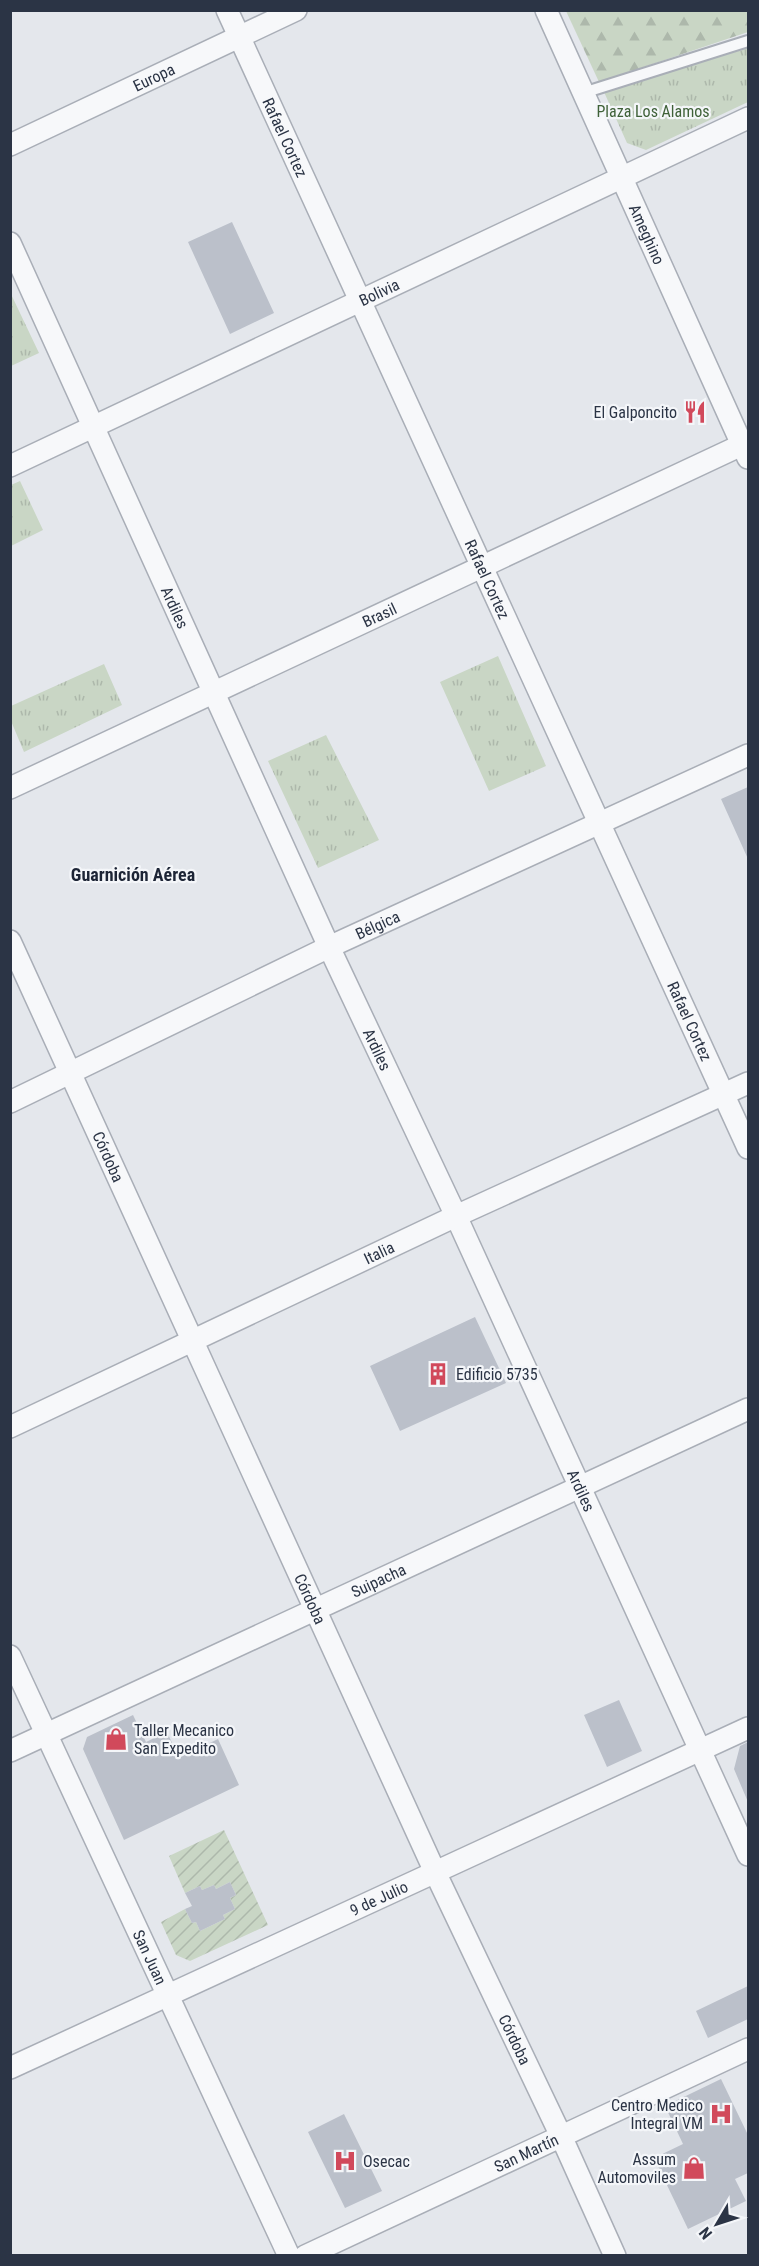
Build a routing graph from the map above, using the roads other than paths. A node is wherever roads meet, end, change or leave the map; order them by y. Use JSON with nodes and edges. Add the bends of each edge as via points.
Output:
{"nodes":[{"id":1,"x":227,"y":10,"type":"edge"},
{"id":2,"x":296,"y":10,"type":"edge"},
{"id":3,"x":546,"y":10,"type":"edge"},
{"id":4,"x":239,"y":38,"type":"junction"},
{"id":5,"x":748,"y":41,"type":"edge"},
{"id":6,"x":583,"y":93,"type":"junction"},
{"id":7,"x":748,"y":118,"type":"edge"},
{"id":8,"x":10,"y":145,"type":"edge"},
{"id":9,"x":621,"y":178,"type":"junction"},
{"id":10,"x":10,"y":243,"type":"edge"},
{"id":11,"x":361,"y":301,"type":"junction"},
{"id":12,"x":93,"y":428,"type":"junction"},
{"id":13,"x":746,"y":449,"type":"edge"},
{"id":14,"x":10,"y":466,"type":"edge"},
{"id":15,"x":481,"y":569,"type":"junction"},
{"id":16,"x":214,"y":691,"type":"junction"},
{"id":17,"x":748,"y":755,"type":"edge"},
{"id":18,"x":10,"y":788,"type":"edge"},
{"id":19,"x":600,"y":823,"type":"junction"},
{"id":20,"x":10,"y":941,"type":"edge"},
{"id":21,"x":329,"y":947,"type":"junction"},
{"id":22,"x":73,"y":1074,"type":"junction"},
{"id":23,"x":748,"y":1083,"type":"edge"},
{"id":24,"x":724,"y":1095,"type":"junction"},
{"id":25,"x":10,"y":1102,"type":"edge"},
{"id":26,"x":748,"y":1148,"type":"edge"},
{"id":27,"x":456,"y":1216,"type":"junction"},
{"id":28,"x":194,"y":1341,"type":"junction"},
{"id":29,"x":748,"y":1409,"type":"edge"},
{"id":30,"x":10,"y":1427,"type":"edge"},
{"id":31,"x":581,"y":1486,"type":"junction"},
{"id":32,"x":316,"y":1609,"type":"junction"},
{"id":33,"x":10,"y":1656,"type":"edge"},
{"id":34,"x":748,"y":1728,"type":"edge"},
{"id":35,"x":46,"y":1734,"type":"junction"},
{"id":36,"x":700,"y":1750,"type":"junction"},
{"id":37,"x":10,"y":1751,"type":"edge"},
{"id":38,"x":748,"y":1855,"type":"edge"},
{"id":39,"x":435,"y":1872,"type":"junction"},
{"id":40,"x":169,"y":1995,"type":"junction"},
{"id":41,"x":748,"y":2049,"type":"edge"},
{"id":42,"x":10,"y":2068,"type":"edge"},
{"id":43,"x":561,"y":2136,"type":"junction"},
{"id":44,"x":289,"y":2256,"type":"edge"},
{"id":45,"x":305,"y":2256,"type":"edge"},
{"id":46,"x":615,"y":2256,"type":"edge"}],
"edges":[{"from":1,"to":4,"type":"street","name":"Rafael Cortez"},
{"from":2,"to":4,"type":"street","name":"Europa"},
{"from":3,"to":6,"type":"street","name":"Ameghino"},
{"from":4,"to":8,"type":"street","name":"Europa"},
{"from":4,"to":11,"type":"street","name":"Rafael Cortez"},
{"from":5,"to":6,"type":"lane"},
{"from":6,"to":9,"type":"street","name":"Ameghino"},
{"from":7,"to":9,"type":"street","name":"Bolivia"},
{"from":9,"to":11,"type":"street","name":"Bolivia"},
{"from":9,"to":13,"type":"street","name":"Ameghino"},
{"from":10,"to":12,"type":"street","name":"Ardiles"},
{"from":11,"to":12,"type":"street","name":"Bolivia"},
{"from":11,"to":15,"type":"street","name":"Rafael Cortez"},
{"from":12,"to":14,"type":"street","name":"Bolivia"},
{"from":12,"to":16,"type":"street","name":"Ardiles"},
{"from":13,"to":15,"type":"street","name":"Brasil"},
{"from":15,"to":16,"type":"street","name":"Brasil"},
{"from":15,"to":19,"type":"street","name":"Rafael Cortez"},
{"from":16,"to":18,"type":"street","name":"Brasil"},
{"from":16,"to":21,"type":"street","name":"Ardiles"},
{"from":17,"to":19,"type":"street","name":"Bélgica"},
{"from":19,"to":21,"type":"street","name":"Bélgica"},
{"from":19,"to":24,"type":"street","name":"Rafael Cortez"},
{"from":20,"to":22,"type":"street","name":"Córdoba"},
{"from":21,"to":22,"type":"street","name":"Bélgica"},
{"from":21,"to":27,"type":"street","name":"Ardiles"},
{"from":22,"to":25,"type":"street","name":"Bélgica"},
{"from":22,"to":28,"type":"street","name":"Córdoba"},
{"from":23,"to":24,"type":"street","name":"Italia"},
{"from":24,"to":26,"type":"street","name":"Rafael Cortez"},
{"from":24,"to":27,"type":"street","name":"Italia"},
{"from":27,"to":28,"type":"street","name":"Italia"},
{"from":27,"to":31,"type":"street","name":"Ardiles"},
{"from":28,"to":30,"type":"street","name":"Italia"},
{"from":28,"to":32,"type":"street","name":"Córdoba"},
{"from":29,"to":31,"type":"street","name":"Suipacha"},
{"from":31,"to":32,"type":"street","name":"Suipacha"},
{"from":31,"to":36,"type":"street","name":"Ardiles"},
{"from":32,"to":35,"type":"street","name":"Suipacha"},
{"from":32,"to":39,"type":"street","name":"Córdoba"},
{"from":33,"to":35,"type":"street","name":"San Juan"},
{"from":34,"to":36,"type":"street","name":"9 de Julio"},
{"from":35,"to":37,"type":"street","name":"Suipacha"},
{"from":35,"to":40,"type":"street","name":"San Juan"},
{"from":36,"to":38,"type":"street","name":"Ardiles"},
{"from":36,"to":39,"type":"street","name":"9 de Julio"},
{"from":39,"to":40,"type":"street","name":"9 de Julio"},
{"from":39,"to":43,"type":"street","name":"Córdoba"},
{"from":40,"to":42,"type":"street","name":"9 de Julio"},
{"from":40,"to":44,"type":"street","name":"San Juan"},
{"from":41,"to":43,"type":"street","name":"San Martín"},
{"from":43,"to":45,"type":"street","name":"San Martín"},
{"from":43,"to":46,"type":"street","name":"Córdoba"}]}
